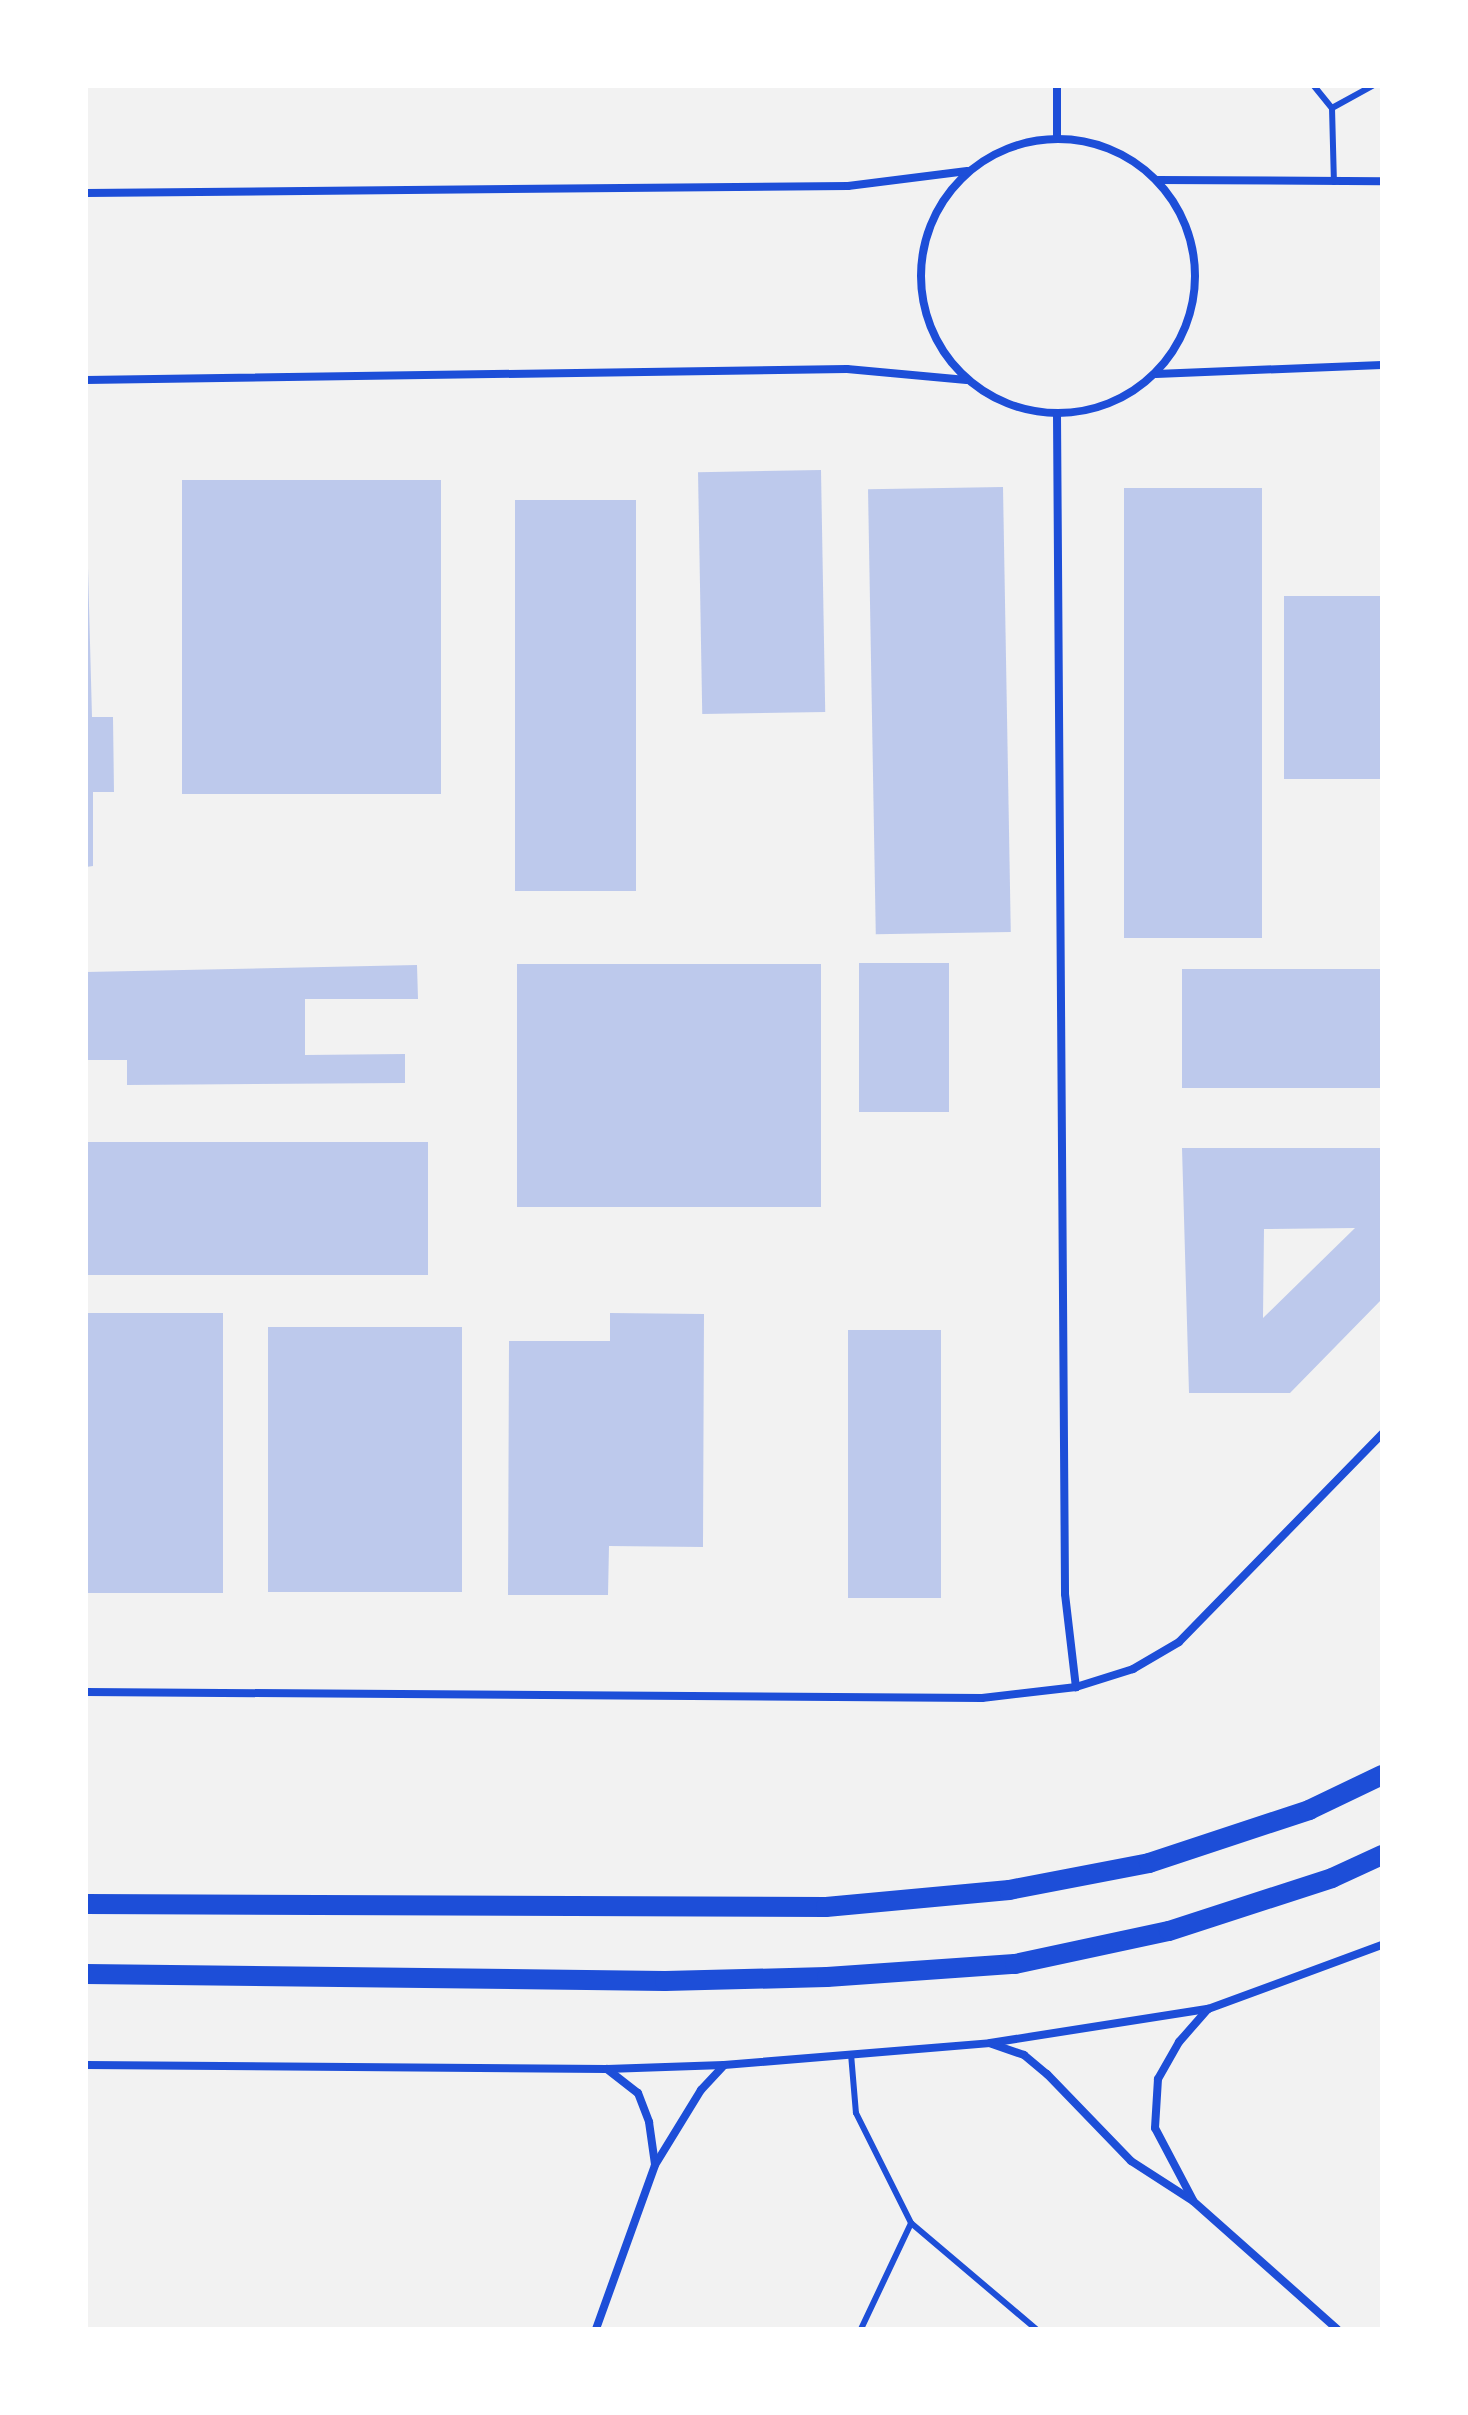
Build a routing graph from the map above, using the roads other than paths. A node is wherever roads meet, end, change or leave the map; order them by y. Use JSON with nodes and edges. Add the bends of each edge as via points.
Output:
{"nodes":[{"id":1,"x":1057,"y":86,"type":"edge"},
{"id":2,"x":1314,"y":86,"type":"edge"},
{"id":3,"x":1372,"y":86,"type":"edge"},
{"id":4,"x":1332,"y":108,"type":"junction"},
{"id":5,"x":1057,"y":138,"type":"junction"},
{"id":6,"x":967,"y":171,"type":"junction"},
{"id":7,"x":1157,"y":180,"type":"junction"},
{"id":8,"x":1382,"y":181,"type":"edge"},
{"id":9,"x":1334,"y":182,"type":"junction"},
{"id":10,"x":86,"y":193,"type":"edge"},
{"id":11,"x":1382,"y":365,"type":"edge"},
{"id":12,"x":1156,"y":374,"type":"junction"},
{"id":13,"x":86,"y":380,"type":"edge"},
{"id":14,"x":966,"y":380,"type":"junction"},
{"id":15,"x":1057,"y":415,"type":"junction"},
{"id":16,"x":1382,"y":1434,"type":"edge"},
{"id":17,"x":1076,"y":1687,"type":"junction"},
{"id":18,"x":86,"y":1692,"type":"edge"},
{"id":19,"x":1382,"y":1775,"type":"edge"},
{"id":20,"x":1382,"y":1855,"type":"edge"},
{"id":21,"x":86,"y":1904,"type":"edge"},
{"id":22,"x":1382,"y":1945,"type":"edge"},
{"id":23,"x":86,"y":1974,"type":"edge"},
{"id":24,"x":1208,"y":2009,"type":"junction"},
{"id":25,"x":990,"y":2043,"type":"junction"},
{"id":26,"x":851,"y":2054,"type":"junction"},
{"id":27,"x":86,"y":2065,"type":"edge"},
{"id":28,"x":724,"y":2065,"type":"junction"},
{"id":29,"x":607,"y":2069,"type":"junction"},
{"id":30,"x":655,"y":2165,"type":"junction"},
{"id":31,"x":1193,"y":2201,"type":"junction"},
{"id":32,"x":911,"y":2223,"type":"junction"},
{"id":33,"x":596,"y":2329,"type":"edge"},
{"id":34,"x":861,"y":2329,"type":"edge"},
{"id":35,"x":1036,"y":2329,"type":"edge"},
{"id":36,"x":1337,"y":2329,"type":"edge"}],
"edges":[{"from":1,"to":5,"type":"street"},
{"from":2,"to":4,"type":"lane"},
{"from":3,"to":4,"type":"lane"},
{"from":4,"to":9,"type":"lane"},
{"from":5,"to":6,"type":"street","via":[[1010,146]]},
{"from":5,"to":7,"type":"street","via":[[1119,152]]},
{"from":6,"to":10,"type":"street","via":[[848,186]]},
{"from":6,"to":14,"type":"street","via":[[937,209],[921,254],[920,281],[930,328]]},
{"from":7,"to":9,"type":"street"},
{"from":7,"to":12,"type":"street","via":[[1186,223],[1197,270],[1184,335]]},
{"from":8,"to":9,"type":"street"},
{"from":11,"to":12,"type":"street"},
{"from":12,"to":15,"type":"street","via":[[1104,407]]},
{"from":13,"to":14,"type":"street","via":[[831,369]]},
{"from":14,"to":15,"type":"street","via":[[1007,405]]},
{"from":15,"to":17,"type":"street","via":[[1065,1594]]},
{"from":16,"to":17,"type":"street","via":[[1179,1642],[1133,1669]]},
{"from":17,"to":18,"type":"street","via":[[982,1698]]},
{"from":19,"to":21,"type":"main road","via":[[1309,1810],[1149,1863],[1009,1890],[826,1907]]},
{"from":20,"to":23,"type":"main road","via":[[1332,1878],[1169,1931],[1015,1964],[665,1981]]},
{"from":22,"to":24,"type":"street"},
{"from":24,"to":25,"type":"street"},
{"from":24,"to":31,"type":"street","via":[[1179,2042],[1157,2091],[1155,2128]]},
{"from":25,"to":26,"type":"street"},
{"from":25,"to":31,"type":"street","via":[[1024,2055],[1131,2161]]},
{"from":26,"to":28,"type":"street"},
{"from":26,"to":32,"type":"lane","via":[[856,2113]]},
{"from":27,"to":29,"type":"street"},
{"from":28,"to":29,"type":"street"},
{"from":28,"to":30,"type":"street","via":[[701,2090]]},
{"from":29,"to":30,"type":"street","via":[[638,2093],[649,2122]]},
{"from":30,"to":33,"type":"street"},
{"from":31,"to":36,"type":"street"},
{"from":32,"to":34,"type":"lane"},
{"from":32,"to":35,"type":"lane"}]}
